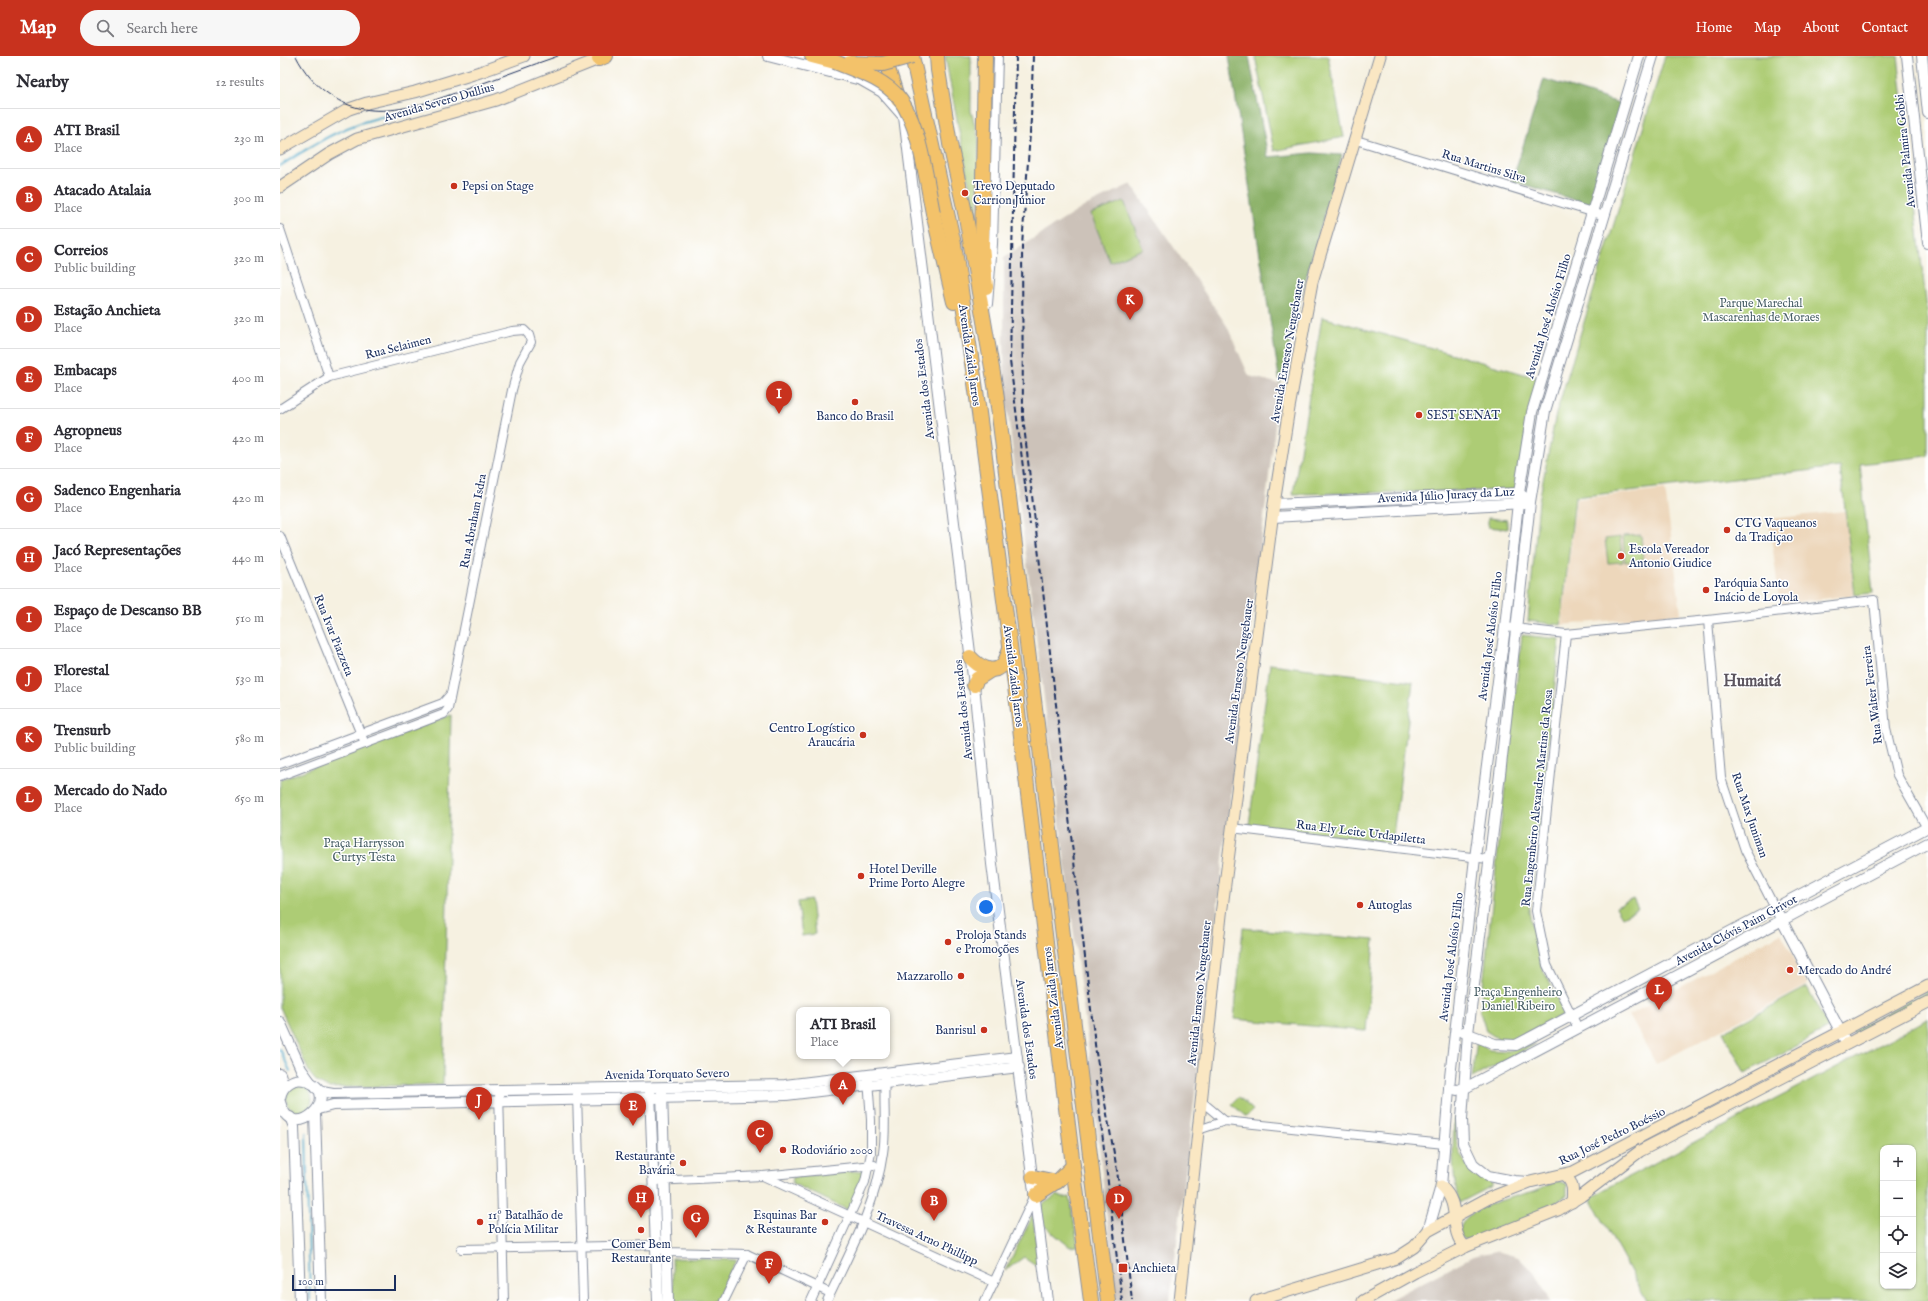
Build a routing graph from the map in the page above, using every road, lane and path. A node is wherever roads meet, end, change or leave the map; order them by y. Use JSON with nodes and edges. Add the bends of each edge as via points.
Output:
{"nodes":[{"id":1,"x":524,"y":56,"type":"edge"},
{"id":2,"x":768,"y":56,"type":"edge"},
{"id":3,"x":812,"y":56,"type":"edge"},
{"id":4,"x":884,"y":56,"type":"edge"},
{"id":5,"x":892,"y":56,"type":"edge"},
{"id":6,"x":912,"y":56,"type":"edge"},
{"id":7,"x":937,"y":56,"type":"edge"},
{"id":8,"x":985,"y":56,"type":"edge"},
{"id":9,"x":998,"y":56,"type":"edge"},
{"id":10,"x":1380,"y":56,"type":"edge"},
{"id":11,"x":1639,"y":56,"type":"edge"},
{"id":12,"x":1653,"y":56,"type":"edge"},
{"id":13,"x":1908,"y":56,"type":"edge"},
{"id":14,"x":1922,"y":56,"type":"edge"},
{"id":15,"x":606,"y":57,"type":"edge"},
{"id":16,"x":836,"y":62,"type":"junction"},
{"id":17,"x":1928,"y":113,"type":"edge"},
{"id":18,"x":904,"y":117,"type":"junction"},
{"id":19,"x":1356,"y":140,"type":"junction"},
{"id":20,"x":280,"y":149,"type":"edge"},
{"id":21,"x":280,"y":187,"type":"edge"},
{"id":22,"x":1592,"y":212,"type":"junction"},
{"id":23,"x":1605,"y":216,"type":"junction"},
{"id":24,"x":280,"y":229,"type":"edge"},
{"id":25,"x":1928,"y":243,"type":"edge"},
{"id":26,"x":988,"y":304,"type":"junction"},
{"id":27,"x":529,"y":335,"type":"joint"},
{"id":28,"x":329,"y":377,"type":"junction"},
{"id":29,"x":975,"y":383,"type":"junction"},
{"id":30,"x":996,"y":391,"type":"junction"},
{"id":31,"x":280,"y":409,"type":"edge"},
{"id":32,"x":1519,"y":493,"type":"junction"},
{"id":33,"x":1530,"y":502,"type":"junction"},
{"id":34,"x":1274,"y":504,"type":"junction"},
{"id":35,"x":1518,"y":505,"type":"junction"},
{"id":36,"x":1272,"y":517,"type":"junction"},
{"id":37,"x":280,"y":536,"type":"edge"},
{"id":38,"x":1708,"y":620,"type":"junction"},
{"id":39,"x":1505,"y":627,"type":"junction"},
{"id":40,"x":1517,"y":628,"type":"junction"},
{"id":41,"x":1566,"y":634,"type":"junction"},
{"id":42,"x":1010,"y":645,"type":"junction"},
{"id":43,"x":970,"y":657,"type":"junction"},
{"id":44,"x":991,"y":670,"type":"junction"},
{"id":45,"x":974,"y":685,"type":"junction"},
{"id":46,"x":451,"y":694,"type":"junction"},
{"id":47,"x":361,"y":733,"type":"junction"},
{"id":48,"x":365,"y":744,"type":"junction"},
{"id":49,"x":280,"y":764,"type":"edge"},
{"id":50,"x":280,"y":776,"type":"edge"},
{"id":51,"x":1231,"y":828,"type":"junction"},
{"id":52,"x":1927,"y":828,"type":"edge"},
{"id":53,"x":1928,"y":843,"type":"edge"},
{"id":54,"x":1475,"y":858,"type":"junction"},
{"id":55,"x":1488,"y":859,"type":"junction"},
{"id":56,"x":1775,"y":908,"type":"junction"},
{"id":57,"x":1782,"y":920,"type":"junction"},
{"id":58,"x":1928,"y":986,"type":"edge"},
{"id":59,"x":1928,"y":1002,"type":"edge"},
{"id":60,"x":1571,"y":1016,"type":"junction"},
{"id":61,"x":280,"y":1022,"type":"edge"},
{"id":62,"x":1578,"y":1028,"type":"junction"},
{"id":63,"x":1456,"y":1031,"type":"junction"},
{"id":64,"x":1468,"y":1032,"type":"junction"},
{"id":65,"x":1841,"y":1032,"type":"junction"},
{"id":66,"x":1847,"y":1044,"type":"junction"},
{"id":67,"x":1018,"y":1062,"type":"junction"},
{"id":68,"x":280,"y":1074,"type":"edge"},
{"id":69,"x":885,"y":1078,"type":"junction"},
{"id":70,"x":868,"y":1080,"type":"junction"},
{"id":71,"x":313,"y":1085,"type":"junction"},
{"id":72,"x":1449,"y":1088,"type":"junction"},
{"id":73,"x":1465,"y":1088,"type":"junction"},
{"id":74,"x":577,"y":1089,"type":"junction"},
{"id":75,"x":499,"y":1090,"type":"junction"},
{"id":76,"x":282,"y":1092,"type":"edge"},
{"id":77,"x":662,"y":1092,"type":"junction"},
{"id":78,"x":650,"y":1093,"type":"junction"},
{"id":79,"x":578,"y":1099,"type":"junction"},
{"id":80,"x":500,"y":1101,"type":"junction"},
{"id":81,"x":1201,"y":1101,"type":"junction"},
{"id":82,"x":283,"y":1110,"type":"edge"},
{"id":83,"x":317,"y":1111,"type":"junction"},
{"id":84,"x":1225,"y":1120,"type":"junction"},
{"id":85,"x":1198,"y":1130,"type":"junction"},
{"id":86,"x":1444,"y":1144,"type":"junction"},
{"id":87,"x":870,"y":1165,"type":"junction"},
{"id":88,"x":881,"y":1166,"type":"junction"},
{"id":89,"x":1073,"y":1166,"type":"junction"},
{"id":90,"x":1568,"y":1174,"type":"junction"},
{"id":91,"x":763,"y":1176,"type":"junction"},
{"id":92,"x":1033,"y":1176,"type":"junction"},
{"id":93,"x":658,"y":1181,"type":"junction"},
{"id":94,"x":1057,"y":1182,"type":"junction"},
{"id":95,"x":1530,"y":1182,"type":"junction"},
{"id":96,"x":1440,"y":1186,"type":"junction"},
{"id":97,"x":1591,"y":1189,"type":"junction"},
{"id":98,"x":1036,"y":1195,"type":"junction"},
{"id":99,"x":1572,"y":1202,"type":"junction"},
{"id":100,"x":850,"y":1215,"type":"junction"},
{"id":101,"x":1455,"y":1215,"type":"junction"},
{"id":102,"x":863,"y":1221,"type":"junction"},
{"id":103,"x":1428,"y":1231,"type":"junction"},
{"id":104,"x":655,"y":1245,"type":"junction"},
{"id":105,"x":581,"y":1246,"type":"junction"},
{"id":106,"x":503,"y":1248,"type":"junction"},
{"id":107,"x":1465,"y":1248,"type":"junction"},
{"id":108,"x":461,"y":1249,"type":"dead end"},
{"id":109,"x":667,"y":1252,"type":"junction"},
{"id":110,"x":747,"y":1254,"type":"junction"},
{"id":111,"x":994,"y":1282,"type":"junction"},
{"id":112,"x":817,"y":1288,"type":"junction"},
{"id":113,"x":829,"y":1297,"type":"edge"},
{"id":114,"x":300,"y":1301,"type":"edge"},
{"id":115,"x":321,"y":1301,"type":"edge"},
{"id":116,"x":504,"y":1301,"type":"edge"},
{"id":117,"x":583,"y":1301,"type":"edge"},
{"id":118,"x":658,"y":1301,"type":"edge"},
{"id":119,"x":668,"y":1301,"type":"edge"},
{"id":120,"x":724,"y":1301,"type":"edge"},
{"id":121,"x":811,"y":1301,"type":"edge"},
{"id":122,"x":985,"y":1301,"type":"edge"},
{"id":123,"x":1048,"y":1301,"type":"edge"},
{"id":124,"x":1091,"y":1301,"type":"edge"},
{"id":125,"x":1108,"y":1301,"type":"edge"},
{"id":126,"x":1180,"y":1301,"type":"edge"},
{"id":127,"x":1256,"y":1301,"type":"edge"},
{"id":128,"x":1363,"y":1301,"type":"edge"}],
"edges":[{"from":1,"to":20,"type":"main road","name":"Avenida Severo Dullius","via":[[422,90],[349,109]]},
{"from":2,"to":18,"type":"street","via":[[861,80],[882,92]]},
{"from":3,"to":16,"type":"highway"},
{"from":4,"to":18,"type":"highway"},
{"from":5,"to":18,"type":"highway","via":[[901,86]]},
{"from":6,"to":16,"type":"highway","bridge":true,"via":[[883,64]]},
{"from":6,"to":29,"type":"highway","name":"Avenida Zaida Jarros","via":[[954,244]]},
{"from":7,"to":30,"type":"highway","name":"Avenida Zaida Jarros","via":[[950,144],[966,218]]},
{"from":8,"to":26,"type":"highway","via":[[982,247]]},
{"from":9,"to":26,"type":"street","via":[[993,244]]},
{"from":10,"to":19,"type":"main road","name":"Avenida Ernesto Neugebauer"},
{"from":11,"to":22,"type":"street","name":"Avenida José Aloísio Filho"},
{"from":12,"to":23,"type":"street","name":"Avenida José Aloísio Filho"},
{"from":13,"to":25,"type":"street","name":"Avenida Palmira Gobbi"},
{"from":14,"to":17,"type":"street"},
{"from":15,"to":21,"type":"main road","name":"Avenida Severo Dullius","via":[[496,100],[357,139],[329,154]]},
{"from":16,"to":29,"type":"highway","bridge":true,"via":[[877,81],[899,98],[912,123]]},
{"from":18,"to":43,"type":"street","name":"Avenida dos Estados"},
{"from":19,"to":22,"type":"street","name":"Rua Martins Silva"},
{"from":19,"to":34,"type":"main road","name":"Avenida Ernesto Neugebauer","via":[[1312,282]]},
{"from":22,"to":23,"type":"street","name":"Rua Martins Silva"},
{"from":22,"to":32,"type":"street","name":"Avenida José Aloísio Filho","via":[[1532,412]]},
{"from":23,"to":33,"type":"street","name":"Avenida José Aloísio Filho","via":[[1545,411]]},
{"from":24,"to":28,"type":"street"},
{"from":26,"to":30,"type":"highway"},
{"from":27,"to":28,"type":"street","name":"Rua Selaimen","via":[[524,330],[512,331]]},
{"from":27,"to":46,"type":"street","name":"Rua Abraham Isdra","via":[[531,342],[520,362],[512,390]]},
{"from":28,"to":31,"type":"street","name":"Rua Selaimen"},
{"from":29,"to":42,"type":"highway","name":"Avenida Zaida Jarros"},
{"from":30,"to":125,"type":"highway","name":"Avenida Zaida Jarros"},
{"from":32,"to":33,"type":"street","name":"Avenida Júlio Juracy da Luz"},
{"from":32,"to":34,"type":"street","name":"Avenida Júlio Juracy da Luz"},
{"from":32,"to":35,"type":"street","name":"Avenida José Aloísio Filho"},
{"from":33,"to":35,"type":"street","name":"Avenida Júlio Juracy da Luz"},
{"from":33,"to":40,"type":"street","name":"Avenida José Aloísio Filho"},
{"from":34,"to":36,"type":"main road","name":"Avenida Ernesto Neugebauer"},
{"from":35,"to":36,"type":"street","name":"Avenida Júlio Juracy da Luz"},
{"from":35,"to":39,"type":"street","name":"Avenida José Aloísio Filho"},
{"from":36,"to":51,"type":"main road","name":"Avenida Ernesto Neugebauer"},
{"from":37,"to":47,"type":"street","name":"Rua Ivar Piazzeta"},
{"from":38,"to":41,"type":"street"},
{"from":38,"to":52,"type":"street","name":"Rua Walter Ferreira","via":[[1874,600],[1886,729],[1897,775]]},
{"from":38,"to":56,"type":"street","name":"Rua Max Juniman","via":[[1721,778],[1745,850]]},
{"from":39,"to":40,"type":"street"},
{"from":39,"to":54,"type":"street","name":"Avenida José Aloísio Filho"},
{"from":40,"to":41,"type":"street"},
{"from":40,"to":55,"type":"street","name":"Avenida José Aloísio Filho"},
{"from":41,"to":60,"type":"street","name":"Rua Engenheiro Alexandre Martins da Rosa","via":[[1536,911],[1547,965]]},
{"from":42,"to":44,"type":"highway","via":[[1003,664]]},
{"from":42,"to":89,"type":"highway","name":"Avenida Zaida Jarros"},
{"from":43,"to":44,"type":"highway"},
{"from":43,"to":45,"type":"street","name":"Avenida dos Estados"},
{"from":44,"to":45,"type":"highway","via":[[977,679]]},
{"from":45,"to":67,"type":"street","name":"Avenida dos Estados","via":[[992,864]]},
{"from":46,"to":47,"type":"street","via":[[443,702]]},
{"from":46,"to":48,"type":"street","name":"Rua Abraham Isdra","via":[[448,709],[444,714]]},
{"from":47,"to":48,"type":"street","name":"Rua Ivar Piazzeta"},
{"from":47,"to":49,"type":"street"},
{"from":48,"to":50,"type":"street"},
{"from":51,"to":54,"type":"street","name":"Rua Ely Leite Urdapiletta"},
{"from":51,"to":81,"type":"main road","name":"Avenida Ernesto Neugebauer"},
{"from":52,"to":56,"type":"street","name":"Avenida Clóvis Paim Grivot"},
{"from":53,"to":57,"type":"street","name":"Avenida Clóvis Paim Grivot"},
{"from":54,"to":55,"type":"street","name":"Rua Ely Leite Urdapiletta"},
{"from":54,"to":63,"type":"street","name":"Avenida José Aloísio Filho"},
{"from":55,"to":64,"type":"street","name":"Avenida José Aloísio Filho"},
{"from":56,"to":57,"type":"street","name":"Rua Max Juniman"},
{"from":56,"to":60,"type":"street","name":"Avenida Clóvis Paim Grivot"},
{"from":57,"to":62,"type":"street","name":"Avenida Clóvis Paim Grivot"},
{"from":57,"to":65,"type":"street","name":"Rua Max Juniman"},
{"from":58,"to":65,"type":"main road","name":"Rua José Pedro Boéssio"},
{"from":59,"to":66,"type":"main road","name":"Rua José Pedro Boéssio"},
{"from":60,"to":62,"type":"street","name":"Rua Engenheiro Alexandre Martins da Rosa"},
{"from":60,"to":64,"type":"street","name":"Avenida Clóvis Paim Grivot","via":[[1516,1045],[1495,1044]]},
{"from":61,"to":71,"type":"street","via":[[301,1069]]},
{"from":62,"to":73,"type":"street","name":"Avenida Clóvis Paim Grivot"},
{"from":63,"to":64,"type":"street","name":"Avenida Clóvis Paim Grivot"},
{"from":63,"to":72,"type":"street","name":"Avenida José Aloísio Filho"},
{"from":64,"to":73,"type":"street","name":"Avenida José Aloísio Filho"},
{"from":65,"to":66,"type":"street","name":"Rua Max Juniman"},
{"from":65,"to":90,"type":"main road","name":"Rua José Pedro Boéssio"},
{"from":66,"to":97,"type":"main road","name":"Rua José Pedro Boéssio","via":[[1640,1151]]},
{"from":67,"to":69,"type":"street","name":"Avenida Torquato Severo"},
{"from":67,"to":92,"type":"street","name":"Avenida dos Estados"},
{"from":68,"to":76,"type":"street"},
{"from":69,"to":70,"type":"street","name":"Avenida Torquato Severo"},
{"from":69,"to":88,"type":"street","via":[[886,1118]]},
{"from":70,"to":77,"type":"street","name":"Avenida Torquato Severo","via":[[727,1091]]},
{"from":70,"to":87,"type":"street","via":[[871,1120]]},
{"from":71,"to":75,"type":"street","name":"Avenida Torquato Severo","via":[[322,1091],[333,1093]]},
{"from":71,"to":76,"type":"street","name":"Avenida Torquato Severo","via":[[300,1080],[289,1083]]},
{"from":71,"to":83,"type":"street","via":[[320,1098]]},
{"from":72,"to":73,"type":"street","name":"Avenida Clóvis Paim Grivot"},
{"from":72,"to":86,"type":"street","name":"Avenida José Aloísio Filho"},
{"from":73,"to":95,"type":"street","name":"Avenida José Aloísio Filho","via":[[1463,1143],[1473,1164],[1488,1176]]},
{"from":74,"to":75,"type":"street","name":"Avenida Torquato Severo"},
{"from":74,"to":78,"type":"street","name":"Avenida Torquato Severo"},
{"from":74,"to":79,"type":"street"},
{"from":75,"to":80,"type":"street"},
{"from":77,"to":78,"type":"street","name":"Avenida Torquato Severo"},
{"from":77,"to":93,"type":"street"},
{"from":78,"to":79,"type":"street","name":"Avenida Torquato Severo"},
{"from":78,"to":93,"type":"street"},
{"from":79,"to":80,"type":"street","name":"Avenida Torquato Severo"},
{"from":79,"to":105,"type":"street"},
{"from":80,"to":83,"type":"street","name":"Avenida Torquato Severo","via":[[333,1104]]},
{"from":80,"to":106,"type":"street"},
{"from":81,"to":84,"type":"street"},
{"from":81,"to":85,"type":"main road","name":"Avenida Ernesto Neugebauer"},
{"from":82,"to":83,"type":"street","name":"Avenida Torquato Severo","via":[[304,1120]]},
{"from":82,"to":114,"type":"street","via":[[294,1127]]},
{"from":83,"to":115,"type":"street"},
{"from":84,"to":85,"type":"street"},
{"from":84,"to":86,"type":"street"},
{"from":85,"to":126,"type":"main road","name":"Avenida Ernesto Neugebauer"},
{"from":86,"to":96,"type":"street","name":"Avenida José Aloísio Filho"},
{"from":87,"to":88,"type":"street"},
{"from":87,"to":91,"type":"street"},
{"from":87,"to":100,"type":"street"},
{"from":88,"to":102,"type":"street"},
{"from":89,"to":94,"type":"highway"},
{"from":89,"to":124,"type":"highway","name":"Avenida Zaida Jarros"},
{"from":90,"to":95,"type":"main road","name":"Rua José Pedro Boéssio"},
{"from":90,"to":97,"type":"main road","via":[[1579,1184]]},
{"from":90,"to":99,"type":"main road","via":[[1573,1187]]},
{"from":91,"to":93,"type":"street"},
{"from":91,"to":100,"type":"street","name":"Travessa Arno Phillipp"},
{"from":92,"to":94,"type":"highway"},
{"from":92,"to":98,"type":"street","name":"Avenida dos Estados"},
{"from":93,"to":104,"type":"street"},
{"from":93,"to":109,"type":"street"},
{"from":94,"to":98,"type":"highway"},
{"from":95,"to":101,"type":"main road","name":"Rua José Pedro Boéssio","via":[[1501,1192]]},
{"from":96,"to":101,"type":"main road","via":[[1452,1200]]},
{"from":96,"to":103,"type":"street","name":"Avenida José Aloísio Filho"},
{"from":97,"to":99,"type":"main road","name":"Rua José Pedro Boéssio"},
{"from":98,"to":111,"type":"street"},
{"from":98,"to":123,"type":"street","name":"Avenida dos Estados"},
{"from":99,"to":107,"type":"main road","name":"Rua José Pedro Boéssio"},
{"from":100,"to":102,"type":"street","name":"Travessa Arno Phillipp"},
{"from":100,"to":112,"type":"street"},
{"from":101,"to":103,"type":"main road","name":"Rua José Pedro Boéssio"},
{"from":101,"to":107,"type":"main road","via":[[1457,1235]]},
{"from":102,"to":111,"type":"street","name":"Travessa Arno Phillipp"},
{"from":102,"to":113,"type":"street"},
{"from":103,"to":127,"type":"main road","name":"Rua José Pedro Boéssio","via":[[1414,1247],[1397,1258]]},
{"from":104,"to":105,"type":"street"},
{"from":104,"to":109,"type":"street"},
{"from":104,"to":118,"type":"street"},
{"from":105,"to":106,"type":"street"},
{"from":105,"to":117,"type":"street"},
{"from":106,"to":108,"type":"street"},
{"from":106,"to":116,"type":"street"},
{"from":107,"to":128,"type":"main road","name":"Rua José Pedro Boéssio"},
{"from":109,"to":110,"type":"street"},
{"from":109,"to":119,"type":"street"},
{"from":110,"to":112,"type":"street"},
{"from":110,"to":120,"type":"street"},
{"from":111,"to":122,"type":"street"},
{"from":112,"to":113,"type":"street"},
{"from":112,"to":121,"type":"street"}]}
